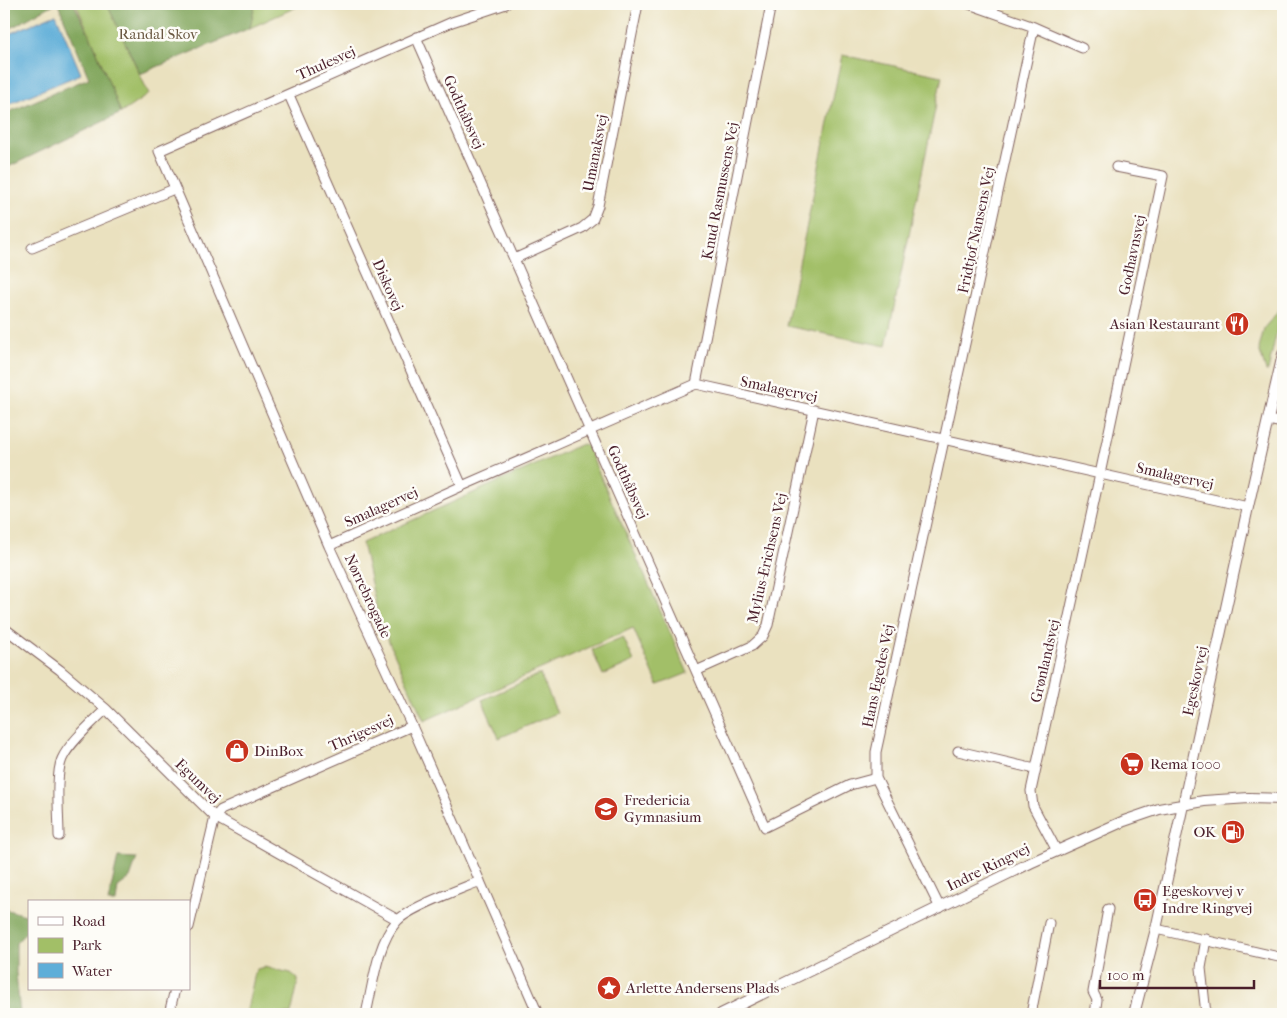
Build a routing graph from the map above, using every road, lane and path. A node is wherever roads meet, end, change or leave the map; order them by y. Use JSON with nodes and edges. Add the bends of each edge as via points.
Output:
{"nodes":[{"id":1,"x":506,"y":4,"type":"edge"},
{"id":2,"x":638,"y":4,"type":"edge"},
{"id":3,"x":771,"y":4,"type":"edge"},
{"id":4,"x":969,"y":4,"type":"edge"},
{"id":5,"x":1034,"y":27,"type":"junction"},
{"id":6,"x":416,"y":38,"type":"junction"},
{"id":7,"x":1082,"y":48,"type":"dead end"},
{"id":8,"x":289,"y":95,"type":"junction"},
{"id":9,"x":159,"y":151,"type":"joint"},
{"id":10,"x":1116,"y":167,"type":"dead end"},
{"id":11,"x":174,"y":189,"type":"junction"},
{"id":12,"x":32,"y":248,"type":"dead end"},
{"id":13,"x":514,"y":259,"type":"junction"},
{"id":14,"x":1283,"y":354,"type":"edge"},
{"id":15,"x":696,"y":384,"type":"junction"},
{"id":16,"x":814,"y":410,"type":"junction"},
{"id":17,"x":1268,"y":420,"type":"junction"},
{"id":18,"x":1283,"y":423,"type":"edge"},
{"id":19,"x":590,"y":431,"type":"junction"},
{"id":20,"x":944,"y":439,"type":"junction"},
{"id":21,"x":1100,"y":474,"type":"junction"},
{"id":22,"x":462,"y":486,"type":"junction"},
{"id":23,"x":1248,"y":507,"type":"junction"},
{"id":24,"x":330,"y":546,"type":"junction"},
{"id":25,"x":4,"y":628,"type":"edge"},
{"id":26,"x":696,"y":671,"type":"junction"},
{"id":27,"x":106,"y":709,"type":"junction"},
{"id":28,"x":412,"y":726,"type":"junction"},
{"id":29,"x":958,"y":751,"type":"dead end"},
{"id":30,"x":1035,"y":769,"type":"junction"},
{"id":31,"x":876,"y":778,"type":"junction"},
{"id":32,"x":1283,"y":799,"type":"edge"},
{"id":33,"x":1183,"y":804,"type":"junction"},
{"id":34,"x":215,"y":817,"type":"junction"},
{"id":35,"x":59,"y":836,"type":"dead end"},
{"id":36,"x":1057,"y":850,"type":"junction"},
{"id":37,"x":480,"y":880,"type":"junction"},
{"id":38,"x":940,"y":908,"type":"junction"},
{"id":39,"x":1108,"y":909,"type":"dead end"},
{"id":40,"x":398,"y":920,"type":"junction"},
{"id":41,"x":190,"y":923,"type":"edge"},
{"id":42,"x":1049,"y":924,"type":"dead end"},
{"id":43,"x":1156,"y":929,"type":"junction"},
{"id":44,"x":1206,"y":939,"type":"junction"},
{"id":45,"x":1283,"y":958,"type":"edge"},
{"id":46,"x":175,"y":990,"type":"edge"},
{"id":47,"x":169,"y":1014,"type":"edge"},
{"id":48,"x":366,"y":1014,"type":"edge"},
{"id":49,"x":538,"y":1014,"type":"edge"},
{"id":50,"x":721,"y":1014,"type":"edge"},
{"id":51,"x":1031,"y":1014,"type":"edge"},
{"id":52,"x":1095,"y":1014,"type":"edge"},
{"id":53,"x":1134,"y":1014,"type":"edge"},
{"id":54,"x":1206,"y":1014,"type":"edge"}],
"edges":[{"from":1,"to":6,"type":"street","name":"Thulesvej"},
{"from":2,"to":13,"type":"street","name":"Umanaksvej","via":[[593,219],[582,228]]},
{"from":3,"to":15,"type":"street","name":"Knud Rasmussens Vej"},
{"from":4,"to":5,"type":"street"},
{"from":5,"to":7,"type":"street"},
{"from":5,"to":20,"type":"street","name":"Fridtjof Nansens Vej"},
{"from":6,"to":8,"type":"street","name":"Thulesvej"},
{"from":6,"to":13,"type":"street","name":"Godthåbsvej"},
{"from":8,"to":9,"type":"street","name":"Thulesvej"},
{"from":8,"to":22,"type":"street","name":"Diskovej"},
{"from":9,"to":11,"type":"street","name":"Nørrebrogade"},
{"from":10,"to":21,"type":"street","name":"Godhavnsvej","via":[[1163,176]]},
{"from":11,"to":12,"type":"street"},
{"from":11,"to":24,"type":"street","name":"Nørrebrogade"},
{"from":13,"to":19,"type":"street","name":"Godthåbsvej"},
{"from":14,"to":17,"type":"street","name":"Egeskovvej"},
{"from":15,"to":16,"type":"street","name":"Smalagervej"},
{"from":15,"to":19,"type":"street","name":"Smalagervej"},
{"from":16,"to":20,"type":"street","name":"Smalagervej"},
{"from":16,"to":26,"type":"street","name":"Mylius-Erichsens Vej","via":[[768,625],[763,636],[752,646]]},
{"from":17,"to":18,"type":"street"},
{"from":17,"to":23,"type":"street","name":"Egeskovvej"},
{"from":19,"to":22,"type":"street","name":"Smalagervej"},
{"from":19,"to":26,"type":"street","name":"Godthåbsvej"},
{"from":20,"to":21,"type":"street","name":"Smalagervej"},
{"from":20,"to":31,"type":"street","name":"Hans Egedes Vej","via":[[876,752]]},
{"from":21,"to":23,"type":"street","name":"Smalagervej"},
{"from":21,"to":30,"type":"street","name":"Grønlandsvej"},
{"from":22,"to":24,"type":"street","name":"Smalagervej"},
{"from":23,"to":33,"type":"street","name":"Egeskovvej"},
{"from":24,"to":28,"type":"street","name":"Nørrebrogade"},
{"from":25,"to":27,"type":"street","name":"Egumvej"},
{"from":26,"to":31,"type":"street","name":"Godthåbsvej","via":[[765,827],[850,785]]},
{"from":27,"to":34,"type":"street","name":"Egumvej"},
{"from":27,"to":35,"type":"street","via":[[62,759]]},
{"from":28,"to":34,"type":"street","name":"Thrigesvej","via":[[221,810]]},
{"from":28,"to":37,"type":"street","name":"Nørrebrogade"},
{"from":29,"to":30,"type":"street"},
{"from":30,"to":36,"type":"street","name":"Grønlandsvej","via":[[1032,806]]},
{"from":31,"to":38,"type":"street","name":"Hans Egedes Vej"},
{"from":32,"to":33,"type":"street","name":"Indre Ringvej","via":[[1249,798]]},
{"from":33,"to":36,"type":"street","name":"Indre Ringvej","via":[[1150,812]]},
{"from":33,"to":43,"type":"street","name":"Egeskovvej"},
{"from":34,"to":40,"type":"street","name":"Egumvej"},
{"from":34,"to":41,"type":"street"},
{"from":36,"to":38,"type":"street","name":"Indre Ringvej"},
{"from":37,"to":40,"type":"street"},
{"from":37,"to":49,"type":"street","name":"Nørrebrogade"},
{"from":38,"to":50,"type":"street","name":"Indre Ringvej"},
{"from":39,"to":52,"type":"street","via":[[1093,992],[1097,1000]]},
{"from":40,"to":48,"type":"street","via":[[381,950]]},
{"from":42,"to":51,"type":"street"},
{"from":43,"to":44,"type":"street"},
{"from":43,"to":53,"type":"street","name":"Egeskovvej"},
{"from":44,"to":45,"type":"street"},
{"from":44,"to":54,"type":"street","via":[[1201,968]]},
{"from":46,"to":47,"type":"street"}]}
